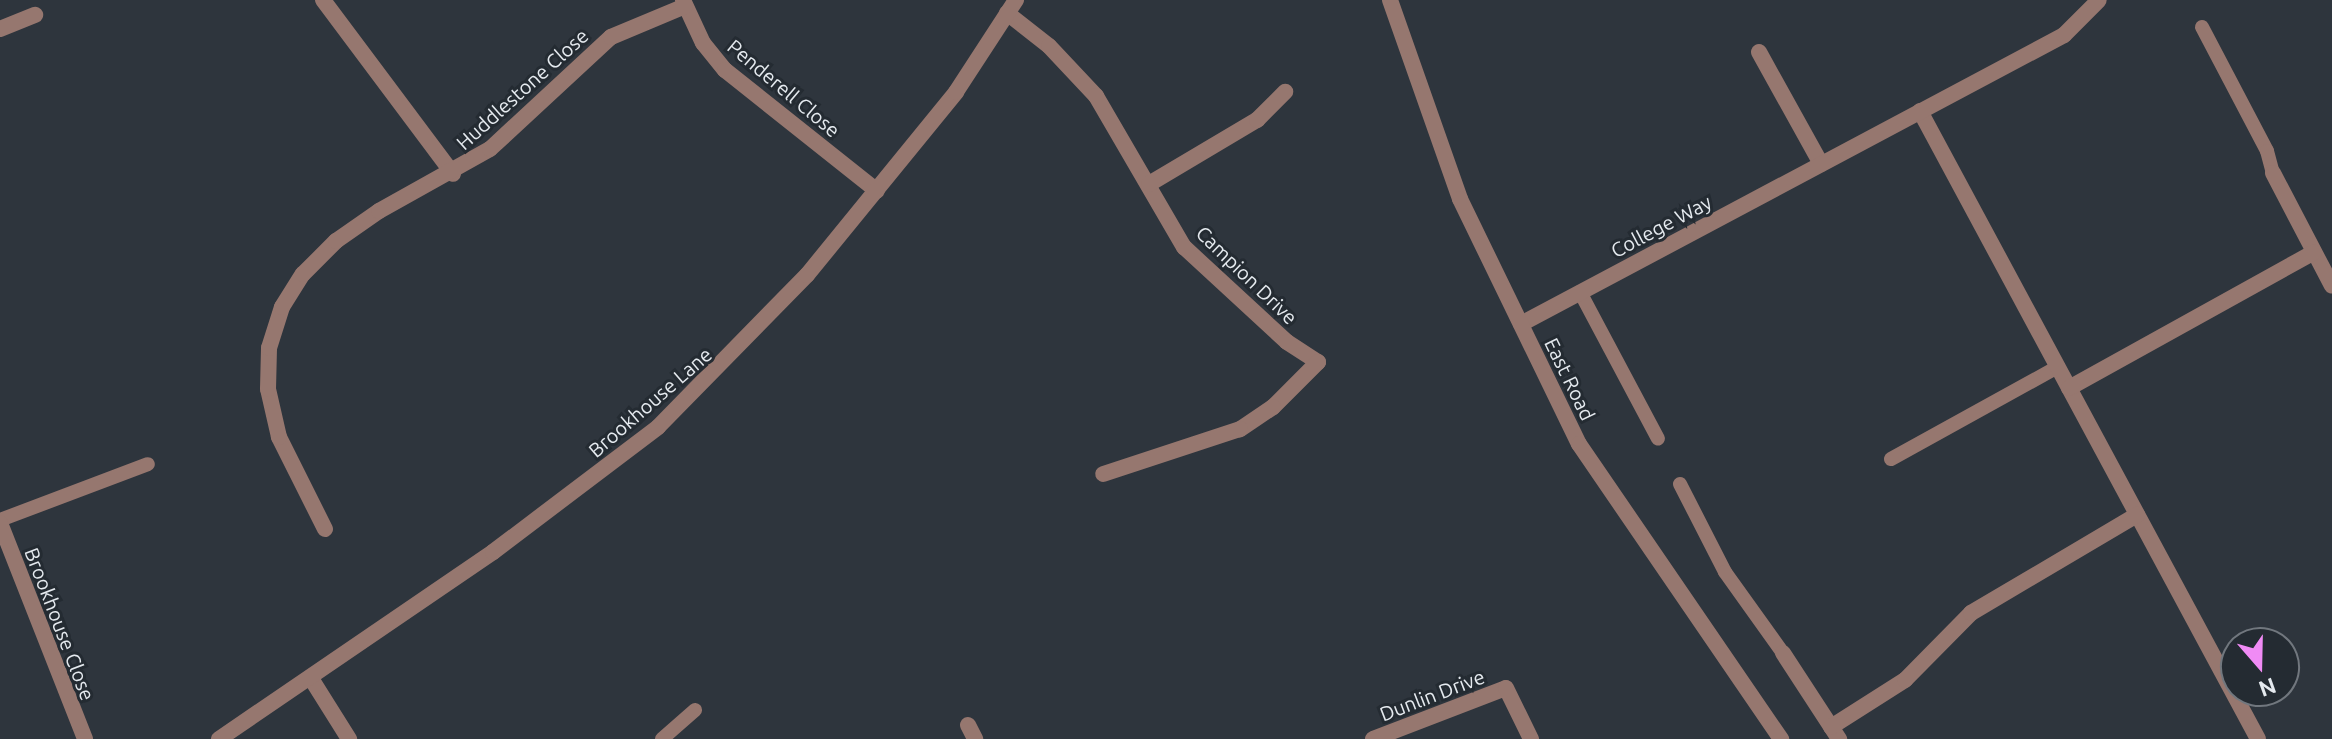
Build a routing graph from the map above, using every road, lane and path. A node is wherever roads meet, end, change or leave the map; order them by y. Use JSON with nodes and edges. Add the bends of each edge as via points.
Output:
{"nodes":[{"id":1,"x":323,"y":0,"type":"edge"},
{"id":2,"x":1390,"y":0,"type":"edge"},
{"id":3,"x":684,"y":3,"type":"edge"},
{"id":4,"x":2088,"y":3,"type":"edge"},
{"id":5,"x":1012,"y":6,"type":"edge"},
{"id":6,"x":35,"y":15,"type":"dead end"},
{"id":7,"x":2202,"y":27,"type":"dead end"},
{"id":8,"x":0,"y":29,"type":"edge"},
{"id":9,"x":1759,"y":52,"type":"dead end"},
{"id":10,"x":1285,"y":92,"type":"dead end"},
{"id":11,"x":1920,"y":111,"type":"junction"},
{"id":12,"x":1821,"y":164,"type":"junction"},
{"id":13,"x":2273,"y":173,"type":"joint"},
{"id":14,"x":453,"y":174,"type":"junction"},
{"id":15,"x":1149,"y":184,"type":"junction"},
{"id":16,"x":877,"y":191,"type":"junction"},
{"id":17,"x":2314,"y":252,"type":"junction"},
{"id":18,"x":2332,"y":286,"type":"edge"},
{"id":19,"x":1580,"y":292,"type":"junction"},
{"id":20,"x":1521,"y":324,"type":"junction"},
{"id":21,"x":2058,"y":367,"type":"junction"},
{"id":22,"x":2069,"y":388,"type":"junction"},
{"id":23,"x":1658,"y":439,"type":"dead end"},
{"id":24,"x":1891,"y":459,"type":"dead end"},
{"id":25,"x":148,"y":464,"type":"dead end"},
{"id":26,"x":1103,"y":474,"type":"dead end"},
{"id":27,"x":1680,"y":484,"type":"dead end"},
{"id":28,"x":2137,"y":515,"type":"junction"},
{"id":29,"x":0,"y":522,"type":"edge"},
{"id":30,"x":325,"y":529,"type":"dead end"},
{"id":31,"x":1783,"y":653,"type":"joint"},
{"id":32,"x":312,"y":680,"type":"junction"},
{"id":33,"x":695,"y":710,"type":"dead end"},
{"id":34,"x":1835,"y":733,"type":"edge"},
{"id":35,"x":85,"y":739,"type":"edge"},
{"id":36,"x":219,"y":739,"type":"edge"},
{"id":37,"x":349,"y":739,"type":"edge"},
{"id":38,"x":662,"y":739,"type":"edge"},
{"id":39,"x":1373,"y":739,"type":"edge"},
{"id":40,"x":1531,"y":739,"type":"edge"},
{"id":41,"x":1781,"y":739,"type":"edge"},
{"id":42,"x":2258,"y":739,"type":"edge"}],
"edges":[{"from":1,"to":14,"type":"street"},
{"from":2,"to":20,"type":"street","name":"East Road","via":[[1460,199]]},
{"from":3,"to":14,"type":"street","name":"Huddlestone Close","via":[[611,37],[490,149]]},
{"from":3,"to":16,"type":"street","name":"Penderell Close","via":[[703,43],[725,70]]},
{"from":4,"to":11,"type":"street","name":"College Way","via":[[2064,35]]},
{"from":5,"to":15,"type":"street","name":"Campion Drive","via":[[1096,96]]},
{"from":5,"to":16,"type":"street","name":"Brookhouse Lane","via":[[956,92]]},
{"from":6,"to":8,"type":"street"},
{"from":7,"to":13,"type":"lane","via":[[2267,151]]},
{"from":9,"to":12,"type":"street"},
{"from":10,"to":15,"type":"street","via":[[1257,120]]},
{"from":11,"to":12,"type":"street","name":"College Way"},
{"from":11,"to":21,"type":"street"},
{"from":12,"to":19,"type":"street","name":"College Way"},
{"from":13,"to":17,"type":"street"},
{"from":14,"to":30,"type":"street","name":"Huddlestone Close","via":[[379,211],[336,241],[303,274],[282,307],[269,348],[268,389],[279,437]]},
{"from":15,"to":26,"type":"street","name":"Campion Drive","via":[[1184,247],[1287,342],[1318,362],[1273,407],[1240,429]]},
{"from":16,"to":32,"type":"street","name":"Brookhouse Lane","via":[[728,361],[658,427]]},
{"from":17,"to":18,"type":"street"},
{"from":17,"to":22,"type":"street"},
{"from":19,"to":20,"type":"street","name":"College Way"},
{"from":19,"to":23,"type":"lane"},
{"from":20,"to":41,"type":"street","name":"East Road","via":[[1579,444]]},
{"from":21,"to":22,"type":"street"},
{"from":21,"to":24,"type":"lane"},
{"from":22,"to":28,"type":"street"},
{"from":25,"to":29,"type":"lane"},
{"from":27,"to":31,"type":"lane","via":[[1725,572]]},
{"from":28,"to":34,"type":"street","via":[[1971,613],[1905,680]]},
{"from":28,"to":42,"type":"street"},
{"from":29,"to":35,"type":"street","name":"Brookhouse Close"},
{"from":31,"to":34,"type":"street"},
{"from":32,"to":36,"type":"street","name":"Brookhouse Lane"},
{"from":32,"to":37,"type":"street"},
{"from":33,"to":38,"type":"lane"},
{"from":39,"to":40,"type":"street","name":"Dunlin Drive","via":[[1506,688]]}]}
